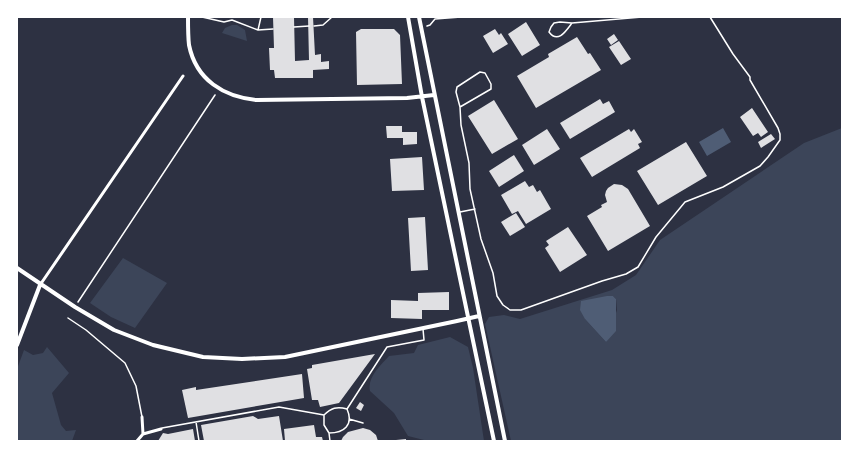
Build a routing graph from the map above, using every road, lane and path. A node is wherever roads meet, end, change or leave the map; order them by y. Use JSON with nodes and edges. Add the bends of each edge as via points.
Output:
{"nodes":[{"id":1,"x":188,"y":17,"type":"edge"},
{"id":2,"x":202,"y":17,"type":"edge"},
{"id":3,"x":261,"y":17,"type":"edge"},
{"id":4,"x":332,"y":17,"type":"edge"},
{"id":5,"x":408,"y":17,"type":"edge"},
{"id":6,"x":419,"y":17,"type":"edge"},
{"id":7,"x":461,"y":17,"type":"edge"},
{"id":8,"x":642,"y":17,"type":"edge"},
{"id":9,"x":710,"y":17,"type":"edge"},
{"id":10,"x":572,"y":23,"type":"junction"},
{"id":11,"x":309,"y":26,"type":"dead end"},
{"id":12,"x":314,"y":26,"type":"dead end"},
{"id":13,"x":427,"y":26,"type":"dead end"},
{"id":14,"x":294,"y":27,"type":"dead end"},
{"id":15,"x":273,"y":29,"type":"dead end"},
{"id":16,"x":258,"y":30,"type":"junction"},
{"id":17,"x":183,"y":76,"type":"dead end"},
{"id":18,"x":434,"y":95,"type":"junction"},
{"id":19,"x":215,"y":96,"type":"dead end"},
{"id":20,"x":422,"y":97,"type":"junction"},
{"id":21,"x":460,"y":107,"type":"junction"},
{"id":22,"x":475,"y":209,"type":"junction"},
{"id":23,"x":458,"y":213,"type":"junction"},
{"id":24,"x":17,"y":268,"type":"edge"},
{"id":25,"x":40,"y":285,"type":"junction"},
{"id":26,"x":75,"y":307,"type":"junction"},
{"id":27,"x":479,"y":316,"type":"junction"},
{"id":28,"x":68,"y":318,"type":"dead end"},
{"id":29,"x":468,"y":319,"type":"junction"},
{"id":30,"x":423,"y":328,"type":"junction"},
{"id":31,"x":17,"y":345,"type":"edge"},
{"id":32,"x":347,"y":409,"type":"junction"},
{"id":33,"x":324,"y":415,"type":"junction"},
{"id":34,"x":142,"y":417,"type":"joint"},
{"id":35,"x":349,"y":418,"type":"junction"},
{"id":36,"x":196,"y":422,"type":"junction"},
{"id":37,"x":363,"y":423,"type":"dead end"},
{"id":38,"x":161,"y":429,"type":"joint"},
{"id":39,"x":329,"y":433,"type":"junction"},
{"id":40,"x":143,"y":434,"type":"junction"},
{"id":41,"x":137,"y":441,"type":"edge"},
{"id":42,"x":199,"y":441,"type":"edge"},
{"id":43,"x":330,"y":441,"type":"edge"},
{"id":44,"x":494,"y":441,"type":"edge"},
{"id":45,"x":505,"y":441,"type":"edge"}],
"edges":[{"from":1,"to":20,"type":"street","via":[[190,46],[194,60],[209,81],[234,96],[257,100]]},
{"from":2,"to":16,"type":"path","via":[[224,22],[232,20]]},
{"from":3,"to":16,"type":"path"},
{"from":4,"to":12,"type":"path","via":[[324,25]]},
{"from":5,"to":20,"type":"street"},
{"from":6,"to":18,"type":"street"},
{"from":7,"to":13,"type":"path","via":[[435,19]]},
{"from":8,"to":10,"type":"lane"},
{"from":9,"to":22,"type":"lane","via":[[750,77],[778,128],[780,140],[760,166],[723,187],[686,202],[656,237],[638,267],[626,274],[521,310],[510,310],[502,305],[497,296]]},
{"from":10,"to":10,"type":"lane","via":[[554,23],[549,32],[556,38],[562,36]]},
{"from":11,"to":14,"type":"path"},
{"from":15,"to":16,"type":"path"},
{"from":17,"to":25,"type":"street"},
{"from":18,"to":20,"type":"street"},
{"from":18,"to":23,"type":"street"},
{"from":19,"to":26,"type":"path"},
{"from":20,"to":29,"type":"street"},
{"from":21,"to":21,"type":"lane","via":[[491,89],[485,73],[480,72],[457,87]]},
{"from":21,"to":22,"type":"lane","via":[[469,163],[470,189]]},
{"from":22,"to":23,"type":"lane"},
{"from":23,"to":27,"type":"street"},
{"from":24,"to":25,"type":"street"},
{"from":25,"to":26,"type":"street"},
{"from":25,"to":31,"type":"street"},
{"from":26,"to":30,"type":"street","via":[[114,330],[153,345],[203,357],[285,357]]},
{"from":27,"to":29,"type":"street"},
{"from":27,"to":45,"type":"street"},
{"from":28,"to":34,"type":"lane","via":[[125,363],[136,386]]},
{"from":29,"to":30,"type":"street"},
{"from":29,"to":44,"type":"street"},
{"from":30,"to":32,"type":"lane","via":[[424,340],[387,347]]},
{"from":32,"to":33,"type":"lane","via":[[329,409]]},
{"from":32,"to":35,"type":"lane"},
{"from":33,"to":36,"type":"lane","via":[[279,408]]},
{"from":33,"to":39,"type":"lane","via":[[324,425]]},
{"from":34,"to":40,"type":"street"},
{"from":35,"to":37,"type":"lane"},
{"from":35,"to":39,"type":"lane","via":[[346,428],[339,433]]},
{"from":36,"to":38,"type":"lane"},
{"from":36,"to":42,"type":"lane"},
{"from":38,"to":40,"type":"street"},
{"from":39,"to":43,"type":"lane"},
{"from":40,"to":41,"type":"street"}]}
